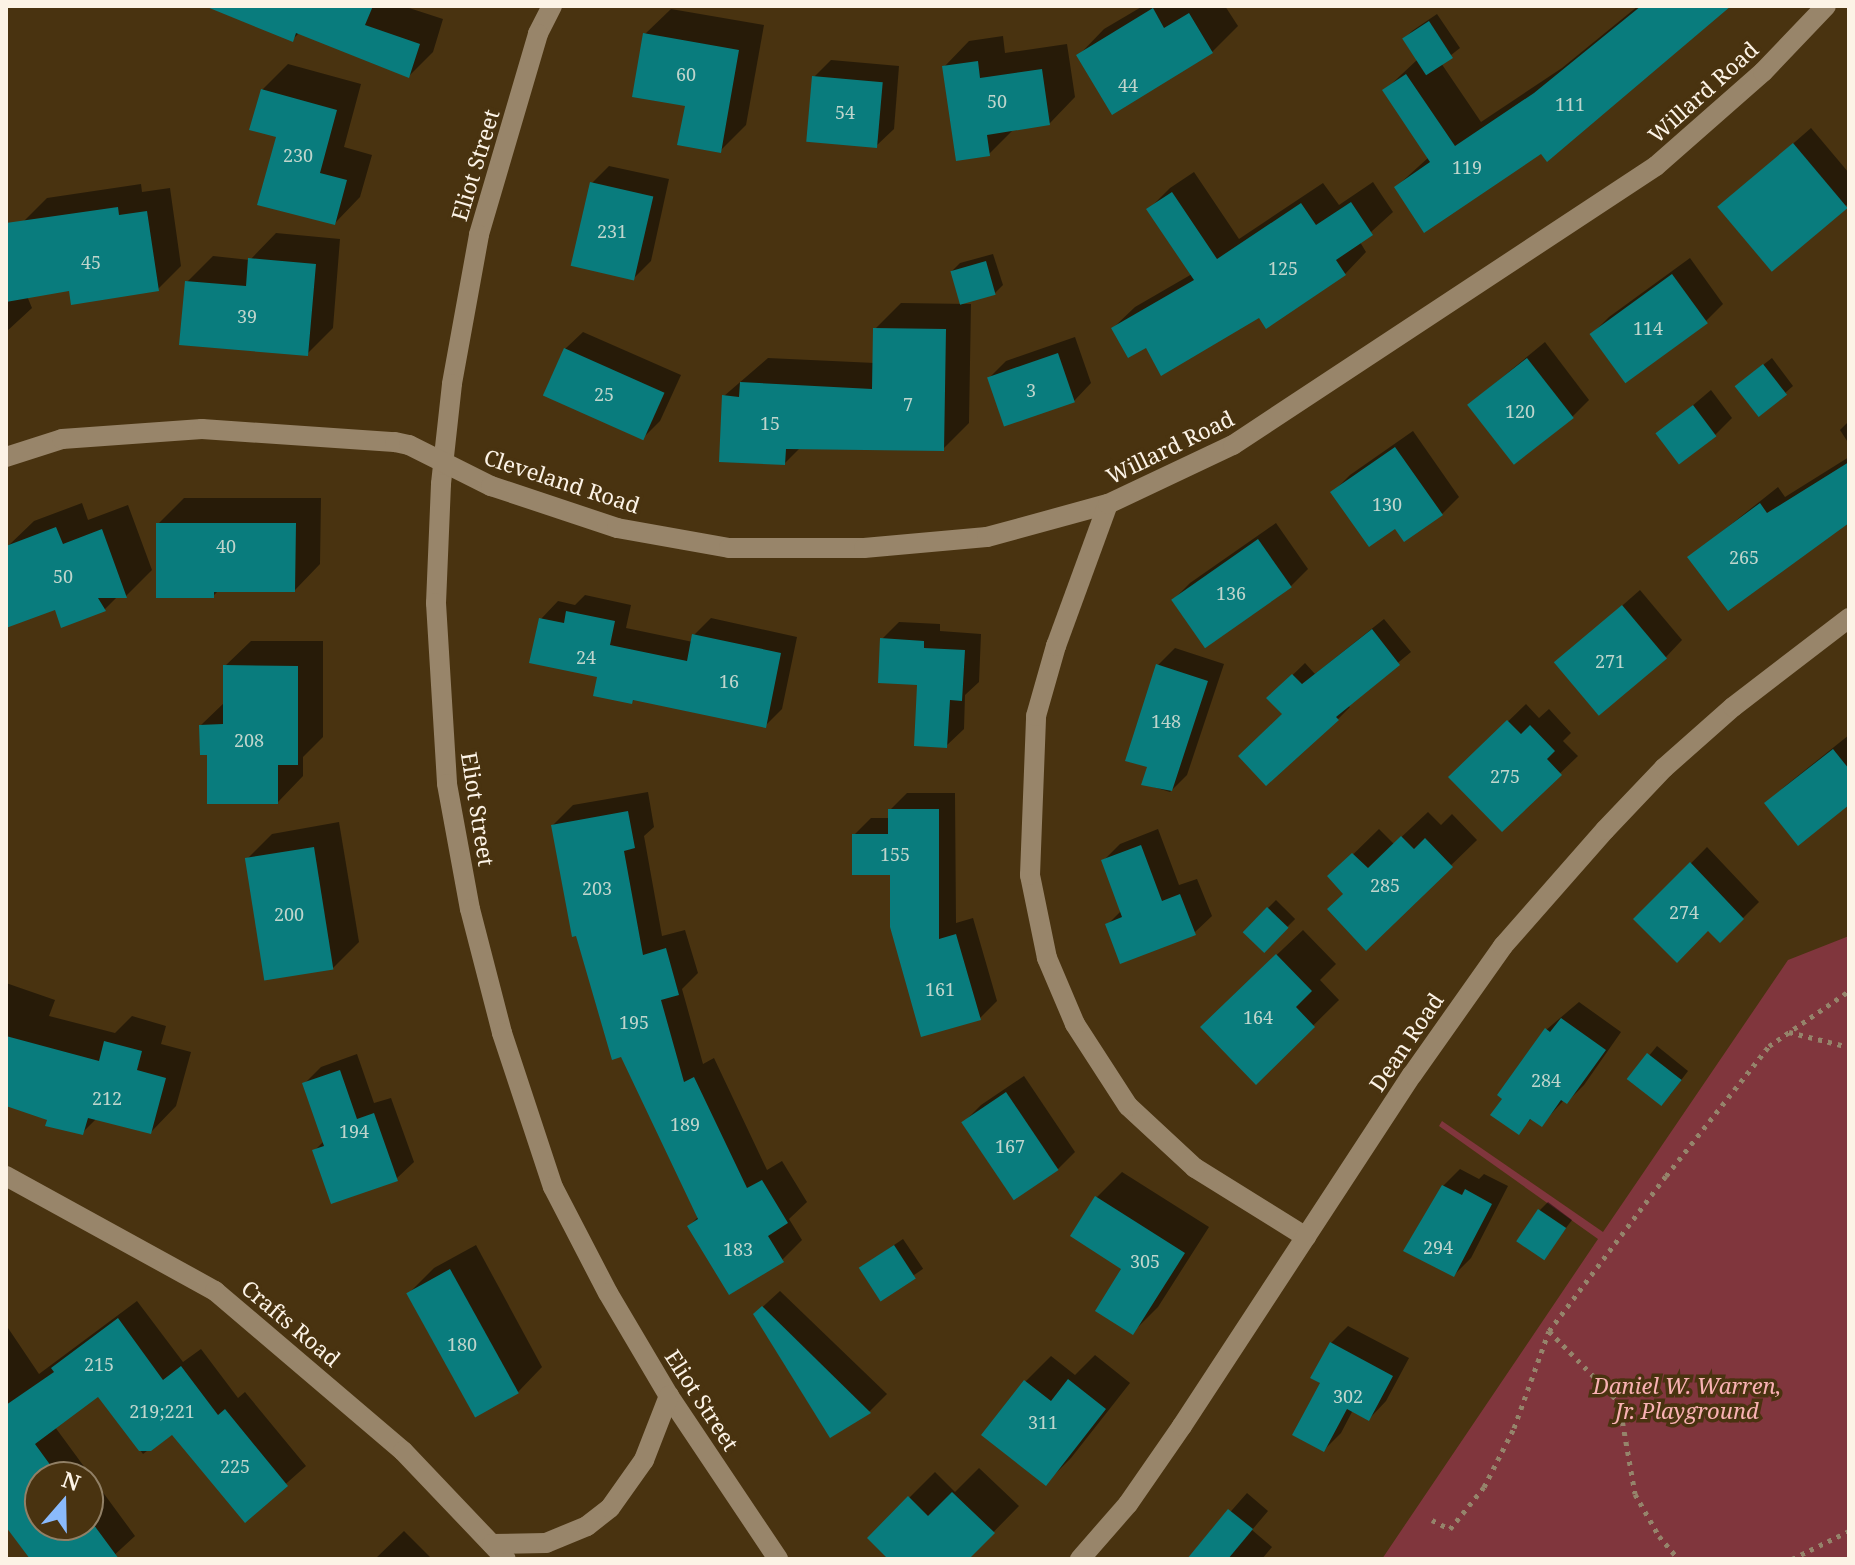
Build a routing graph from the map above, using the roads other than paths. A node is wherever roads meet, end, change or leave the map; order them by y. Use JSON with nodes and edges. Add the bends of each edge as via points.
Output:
{"nodes":[{"id":1,"x":552,"y":6,"type":"edge"},
{"id":2,"x":1826,"y":6,"type":"edge"},
{"id":3,"x":6,"y":457,"type":"edge"},
{"id":4,"x":443,"y":462,"type":"junction"},
{"id":5,"x":1108,"y":504,"type":"junction"},
{"id":6,"x":1849,"y":618,"type":"edge"},
{"id":7,"x":6,"y":1176,"type":"edge"},
{"id":8,"x":1306,"y":1237,"type":"junction"},
{"id":9,"x":669,"y":1396,"type":"junction"},
{"id":10,"x":499,"y":1552,"type":"edge"},
{"id":11,"x":778,"y":1559,"type":"edge"},
{"id":12,"x":1080,"y":1559,"type":"edge"}],
"edges":[{"from":1,"to":4,"type":"street","name":"Eliot Street","via":[[538,34],[479,235]]},
{"from":2,"to":5,"type":"street","name":"Willard Road","via":[[1763,72],[1656,166],[1233,445]]},
{"from":3,"to":4,"type":"street","name":"Cleveland Road","via":[[62,439],[202,429],[395,442]]},
{"from":4,"to":5,"type":"street","name":"Cleveland Road","via":[[491,486],[617,528],[729,548],[864,548],[987,537]]},
{"from":4,"to":9,"type":"street","name":"Eliot Street","via":[[436,603],[440,709],[447,784],[470,909],[502,1033],[553,1187]]},
{"from":5,"to":8,"type":"street","name":"Willard Road","via":[[1036,716],[1030,875],[1047,958],[1075,1024],[1128,1106],[1195,1168]]},
{"from":6,"to":8,"type":"street","name":"Dean Road","via":[[1664,768],[1547,893],[1464,1000]]},
{"from":7,"to":10,"type":"street","name":"Crafts Road","via":[[215,1291],[403,1451]]},
{"from":8,"to":12,"type":"street","name":"Dean Road","via":[[1128,1504]]},
{"from":9,"to":10,"type":"street","via":[[644,1460],[610,1508],[554,1541]]},
{"from":9,"to":11,"type":"street","name":"Eliot Street"}]}
